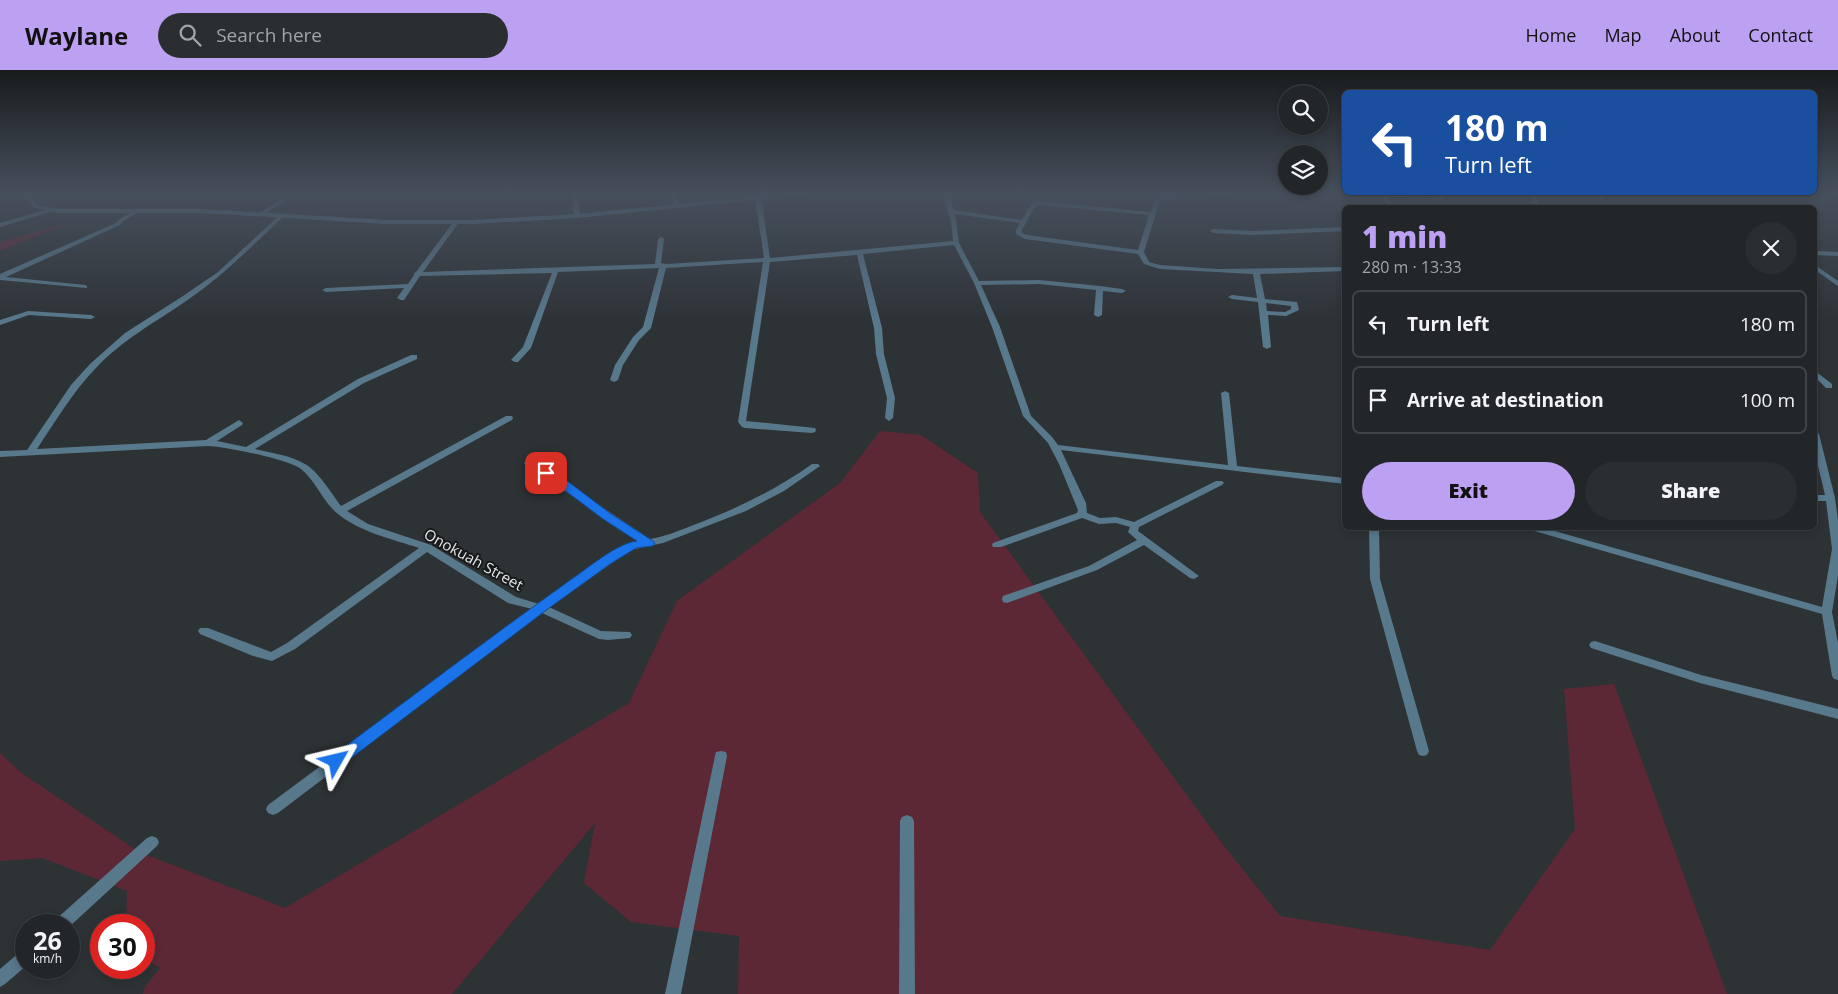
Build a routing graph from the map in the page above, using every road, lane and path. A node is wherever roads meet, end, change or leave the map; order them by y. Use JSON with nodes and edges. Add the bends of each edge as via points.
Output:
{"nodes":[{"id":1,"x":92,"y":236,"type":"edge"},
{"id":2,"x":259,"y":236,"type":"edge"},
{"id":3,"x":446,"y":236,"type":"edge"},
{"id":4,"x":764,"y":236,"type":"edge"},
{"id":5,"x":955,"y":236,"type":"edge"},
{"id":6,"x":1024,"y":236,"type":"edge"},
{"id":7,"x":1146,"y":236,"type":"edge"},
{"id":8,"x":660,"y":239,"type":"dead end"},
{"id":9,"x":956,"y":243,"type":"junction"},
{"id":10,"x":1141,"y":252,"type":"junction"},
{"id":11,"x":1817,"y":253,"type":"edge"},
{"id":12,"x":860,"y":254,"type":"junction"},
{"id":13,"x":1838,"y":254,"type":"edge"},
{"id":14,"x":767,"y":258,"type":"junction"},
{"id":15,"x":663,"y":265,"type":"junction"},
{"id":16,"x":1817,"y":268,"type":"edge"},
{"id":17,"x":1342,"y":269,"type":"edge"},
{"id":18,"x":556,"y":270,"type":"junction"},
{"id":19,"x":1256,"y":272,"type":"junction"},
{"id":20,"x":416,"y":274,"type":"junction"},
{"id":21,"x":0,"y":278,"type":"edge"},
{"id":22,"x":977,"y":283,"type":"junction"},
{"id":23,"x":1838,"y":284,"type":"edge"},
{"id":24,"x":409,"y":286,"type":"junction"},
{"id":25,"x":85,"y":287,"type":"dead end"},
{"id":26,"x":1100,"y":288,"type":"junction"},
{"id":27,"x":326,"y":290,"type":"dead end"},
{"id":28,"x":1122,"y":291,"type":"dead end"},
{"id":29,"x":1232,"y":297,"type":"dead end"},
{"id":30,"x":401,"y":298,"type":"dead end"},
{"id":31,"x":1261,"y":300,"type":"junction"},
{"id":32,"x":1264,"y":313,"type":"junction"},
{"id":33,"x":1098,"y":315,"type":"dead end"},
{"id":34,"x":91,"y":317,"type":"dead end"},
{"id":35,"x":0,"y":323,"type":"edge"},
{"id":36,"x":1267,"y":348,"type":"dead end"},
{"id":37,"x":414,"y":357,"type":"dead end"},
{"id":38,"x":515,"y":360,"type":"dead end"},
{"id":39,"x":1817,"y":375,"type":"edge"},
{"id":40,"x":614,"y":380,"type":"dead end"},
{"id":41,"x":1829,"y":386,"type":"dead end"},
{"id":42,"x":1225,"y":394,"type":"dead end"},
{"id":43,"x":509,"y":418,"type":"dead end"},
{"id":44,"x":889,"y":418,"type":"dead end"},
{"id":45,"x":239,"y":423,"type":"dead end"},
{"id":46,"x":812,"y":430,"type":"dead end"},
{"id":47,"x":208,"y":442,"type":"junction"},
{"id":48,"x":1817,"y":443,"type":"edge"},
{"id":49,"x":1055,"y":447,"type":"junction"},
{"id":50,"x":247,"y":450,"type":"junction"},
{"id":51,"x":31,"y":451,"type":"junction"},
{"id":52,"x":0,"y":454,"type":"edge"},
{"id":53,"x":529,"y":463,"type":"dead end"},
{"id":54,"x":815,"y":466,"type":"dead end"},
{"id":55,"x":1233,"y":469,"type":"junction"},
{"id":56,"x":1342,"y":481,"type":"edge"},
{"id":57,"x":1219,"y":483,"type":"dead end"},
{"id":58,"x":1817,"y":498,"type":"edge"},
{"id":59,"x":1830,"y":498,"type":"junction"},
{"id":60,"x":340,"y":512,"type":"junction"},
{"id":61,"x":1082,"y":515,"type":"junction"},
{"id":62,"x":1136,"y":525,"type":"junction"},
{"id":63,"x":1374,"y":530,"type":"edge"},
{"id":64,"x":1542,"y":530,"type":"edge"},
{"id":65,"x":1144,"y":542,"type":"junction"},
{"id":66,"x":649,"y":543,"type":"junction"},
{"id":67,"x":997,"y":545,"type":"dead end"},
{"id":68,"x":428,"y":547,"type":"junction"},
{"id":69,"x":1837,"y":549,"type":"edge"},
{"id":70,"x":1194,"y":576,"type":"dead end"},
{"id":71,"x":1007,"y":599,"type":"dead end"},
{"id":72,"x":541,"y":608,"type":"junction"},
{"id":73,"x":1827,"y":612,"type":"junction"},
{"id":74,"x":204,"y":631,"type":"dead end"},
{"id":75,"x":626,"y":635,"type":"dead end"},
{"id":76,"x":1596,"y":646,"type":"dead end"},
{"id":77,"x":1838,"y":676,"type":"edge"},
{"id":78,"x":1838,"y":714,"type":"edge"},
{"id":79,"x":1423,"y":751,"type":"dead end"},
{"id":80,"x":721,"y":756,"type":"dead end"},
{"id":81,"x":274,"y":809,"type":"dead end"},
{"id":82,"x":908,"y":821,"type":"dead end"},
{"id":83,"x":152,"y":842,"type":"dead end"},
{"id":84,"x":72,"y":914,"type":"edge"},
{"id":85,"x":15,"y":966,"type":"edge"},
{"id":86,"x":0,"y":979,"type":"edge"},
{"id":87,"x":673,"y":994,"type":"edge"},
{"id":88,"x":907,"y":994,"type":"edge"}],
"edges":[{"from":1,"to":21,"type":"street"},
{"from":2,"to":51,"type":"street","via":[[220,273],[128,335],[93,366],[74,387]]},
{"from":3,"to":20,"type":"street"},
{"from":4,"to":14,"type":"street"},
{"from":5,"to":9,"type":"street"},
{"from":6,"to":10,"type":"street"},
{"from":7,"to":10,"type":"street"},
{"from":8,"to":15,"type":"street","via":[[658,264]]},
{"from":9,"to":12,"type":"street"},
{"from":9,"to":22,"type":"street"},
{"from":10,"to":19,"type":"street","via":[[1146,263],[1153,266]]},
{"from":11,"to":13,"type":"street"},
{"from":12,"to":14,"type":"street"},
{"from":12,"to":44,"type":"street","via":[[891,400]]},
{"from":14,"to":15,"type":"street"},
{"from":14,"to":46,"type":"street","via":[[742,422],[745,425]]},
{"from":15,"to":18,"type":"street"},
{"from":15,"to":40,"type":"street","via":[[647,328],[620,364]]},
{"from":16,"to":23,"type":"street"},
{"from":17,"to":19,"type":"street"},
{"from":18,"to":20,"type":"street"},
{"from":18,"to":38,"type":"street","via":[[527,348]]},
{"from":19,"to":31,"type":"street"},
{"from":20,"to":24,"type":"street"},
{"from":21,"to":25,"type":"street"},
{"from":22,"to":26,"type":"street","via":[[1038,282]]},
{"from":22,"to":49,"type":"street","via":[[1027,416]]},
{"from":24,"to":27,"type":"street"},
{"from":24,"to":30,"type":"street"},
{"from":26,"to":28,"type":"street"},
{"from":26,"to":33,"type":"street"},
{"from":29,"to":31,"type":"street"},
{"from":31,"to":32,"type":"street"},
{"from":31,"to":32,"type":"street","via":[[1294,304],[1295,310],[1286,314]]},
{"from":32,"to":36,"type":"street"},
{"from":34,"to":35,"type":"street","via":[[28,313]]},
{"from":37,"to":50,"type":"street","via":[[360,381]]},
{"from":39,"to":41,"type":"street"},
{"from":42,"to":55,"type":"street"},
{"from":43,"to":60,"type":"street"},
{"from":45,"to":47,"type":"street"},
{"from":47,"to":50,"type":"street","name":"Onokuah Street"},
{"from":47,"to":51,"type":"street","name":"Onokuah Street"},
{"from":48,"to":59,"type":"street"},
{"from":49,"to":55,"type":"street"},
{"from":49,"to":61,"type":"street","via":[[1081,502]]},
{"from":50,"to":60,"type":"street","name":"Onokuah Street","via":[[303,466]]},
{"from":51,"to":52,"type":"street","name":"Onokuah Street"},
{"from":53,"to":66,"type":"street"},
{"from":54,"to":66,"type":"street","via":[[782,488],[735,511]]},
{"from":55,"to":56,"type":"street"},
{"from":57,"to":62,"type":"street"},
{"from":58,"to":59,"type":"street"},
{"from":59,"to":69,"type":"street"},
{"from":60,"to":68,"type":"street","name":"Onokuah Street","via":[[364,526]]},
{"from":61,"to":62,"type":"street","via":[[1099,521],[1116,520]]},
{"from":61,"to":67,"type":"street"},
{"from":62,"to":65,"type":"street","via":[[1133,532]]},
{"from":63,"to":79,"type":"street","via":[[1375,578]]},
{"from":64,"to":73,"type":"street"},
{"from":65,"to":70,"type":"street"},
{"from":65,"to":71,"type":"street","via":[[1093,568]]},
{"from":66,"to":72,"type":"street","via":[[627,548]]},
{"from":68,"to":72,"type":"street","name":"Onokuah Street","via":[[512,600]]},
{"from":68,"to":74,"type":"street","via":[[291,646],[272,656]]},
{"from":69,"to":73,"type":"street"},
{"from":72,"to":75,"type":"street","name":"Onokuah Street","via":[[599,635]]},
{"from":72,"to":81,"type":"street"},
{"from":73,"to":77,"type":"street"},
{"from":76,"to":78,"type":"street","via":[[1700,679]]},
{"from":80,"to":87,"type":"street"},
{"from":82,"to":88,"type":"street"},
{"from":83,"to":84,"type":"street"},
{"from":85,"to":86,"type":"street"}]}
